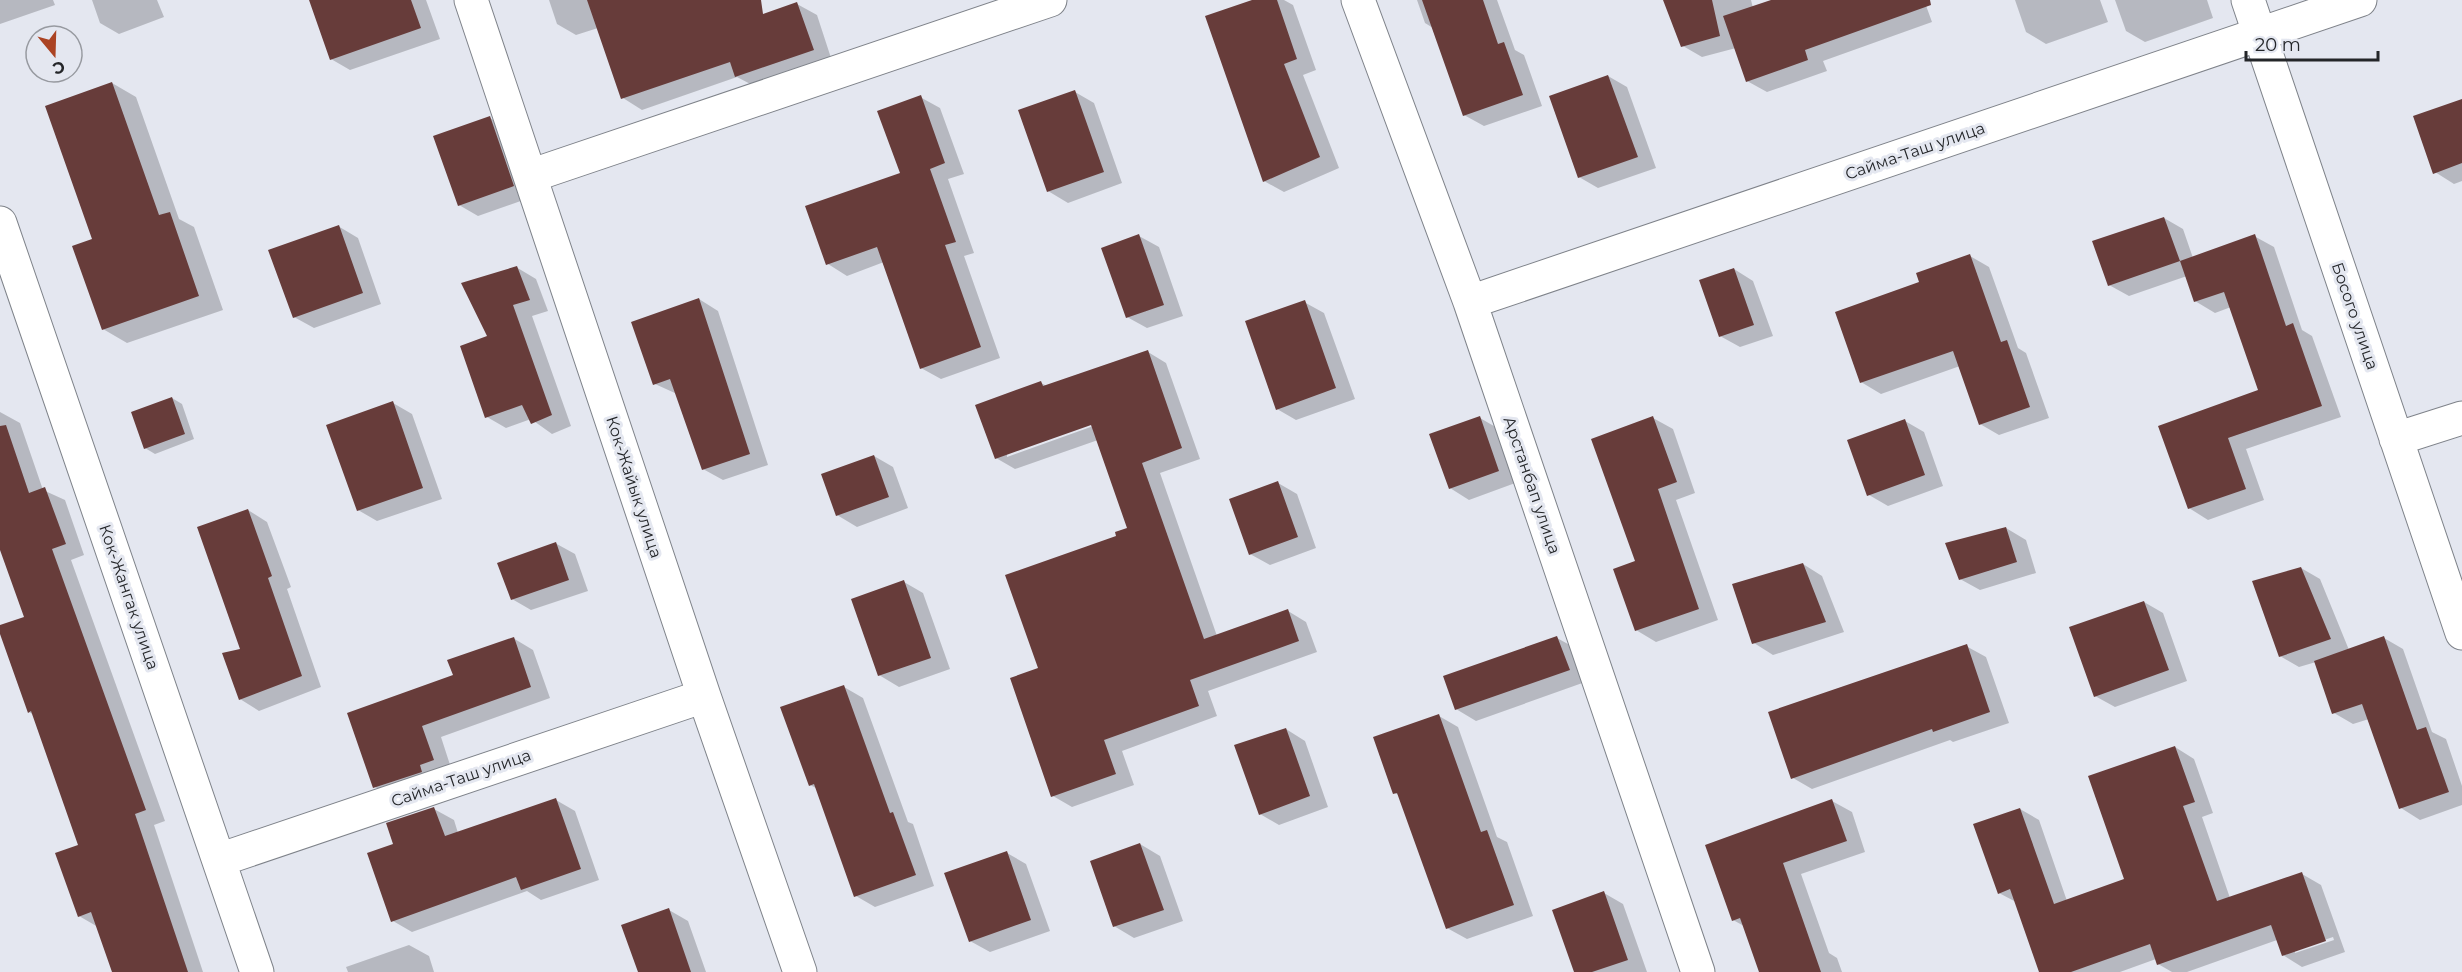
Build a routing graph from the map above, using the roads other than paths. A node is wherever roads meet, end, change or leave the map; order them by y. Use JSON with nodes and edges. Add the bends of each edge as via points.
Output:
{"nodes":[{"id":1,"x":471,"y":0,"type":"edge"},
{"id":2,"x":1050,"y":0,"type":"edge"},
{"id":3,"x":1358,"y":0,"type":"edge"},
{"id":4,"x":2248,"y":0,"type":"edge"},
{"id":5,"x":2360,"y":0,"type":"edge"},
{"id":6,"x":2260,"y":34,"type":"junction"},
{"id":7,"x":530,"y":176,"type":"junction"},
{"id":8,"x":0,"y":223,"type":"edge"},
{"id":9,"x":1470,"y":302,"type":"junction"},
{"id":10,"x":2462,"y":418,"type":"edge"},
{"id":11,"x":2396,"y":439,"type":"junction"},
{"id":12,"x":2462,"y":633,"type":"edge"},
{"id":13,"x":704,"y":696,"type":"junction"},
{"id":14,"x":219,"y":860,"type":"junction"},
{"id":15,"x":257,"y":972,"type":"edge"},
{"id":16,"x":800,"y":972,"type":"edge"},
{"id":17,"x":1698,"y":972,"type":"edge"}],
"edges":[{"from":1,"to":7,"type":"street","name":"Кок-Жайык улица"},
{"from":2,"to":7,"type":"street"},
{"from":3,"to":9,"type":"street","name":"Арстанбап улица"},
{"from":4,"to":6,"type":"street","name":"Босого улица"},
{"from":5,"to":6,"type":"street","name":"Сайма-Таш улица"},
{"from":6,"to":9,"type":"street","name":"Сайма-Таш улица"},
{"from":6,"to":11,"type":"street","name":"Босого улица"},
{"from":7,"to":13,"type":"street","name":"Кок-Жайык улица"},
{"from":8,"to":14,"type":"street","name":"Кок-Жангак улица"},
{"from":9,"to":17,"type":"street","name":"Арстанбап улица"},
{"from":10,"to":11,"type":"street"},
{"from":11,"to":12,"type":"street","name":"Босого улица"},
{"from":13,"to":14,"type":"street","name":"Сайма-Таш улица"},
{"from":13,"to":16,"type":"street","name":"Кок-Жайык улица"},
{"from":14,"to":15,"type":"street","name":"Кок-Жангак улица"}]}
